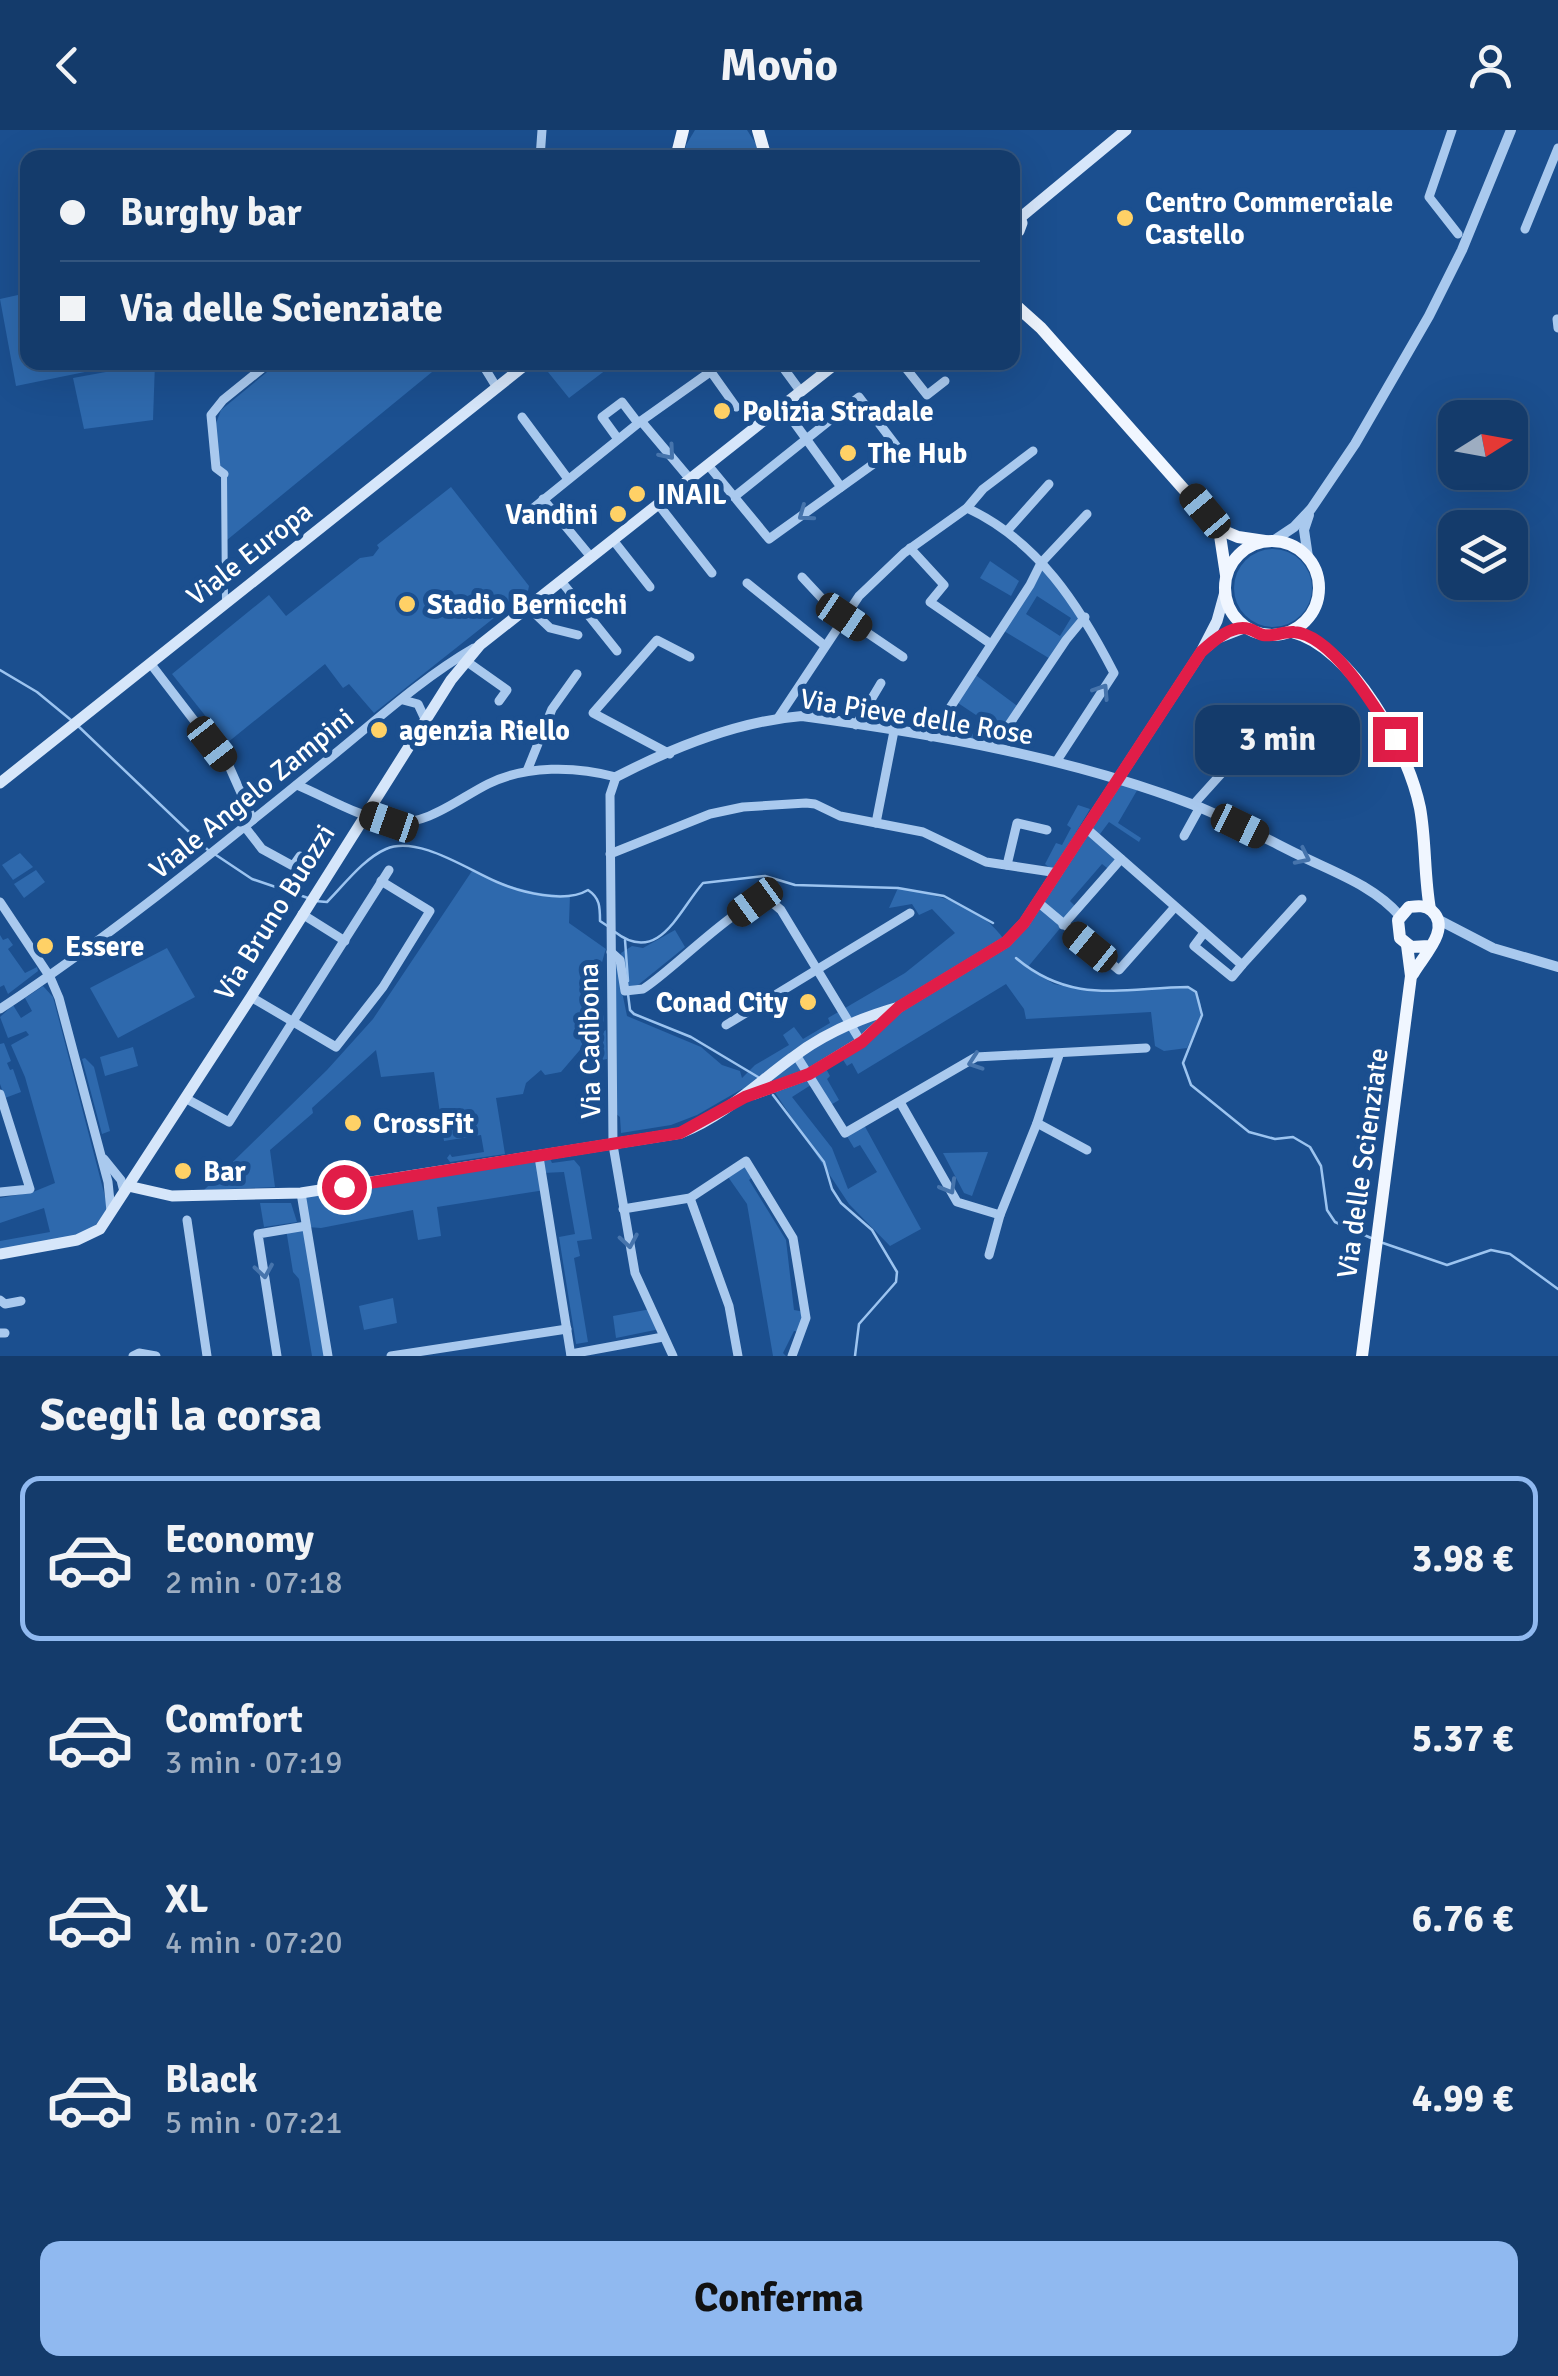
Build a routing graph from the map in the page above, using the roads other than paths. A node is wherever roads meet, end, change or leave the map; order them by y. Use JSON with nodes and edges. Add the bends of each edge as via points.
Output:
{"nodes":[{"id":1,"x":1114,"y":130,"type":"edge"},
{"id":2,"x":1126,"y":130,"type":"edge"},
{"id":3,"x":1452,"y":130,"type":"edge"},
{"id":4,"x":1510,"y":130,"type":"edge"},
{"id":5,"x":1558,"y":148,"type":"edge"},
{"id":6,"x":1103,"y":150,"type":"junction"},
{"id":7,"x":1020,"y":213,"type":"edge"},
{"id":8,"x":1525,"y":229,"type":"dead end"},
{"id":9,"x":1458,"y":234,"type":"dead end"},
{"id":10,"x":1020,"y":309,"type":"edge"},
{"id":11,"x":1558,"y":319,"type":"edge"},
{"id":12,"x":1558,"y":328,"type":"edge"},
{"id":13,"x":260,"y":370,"type":"edge"},
{"id":14,"x":486,"y":370,"type":"edge"},
{"id":15,"x":519,"y":370,"type":"edge"},
{"id":16,"x":703,"y":370,"type":"edge"},
{"id":17,"x":709,"y":370,"type":"edge"},
{"id":18,"x":785,"y":370,"type":"edge"},
{"id":19,"x":828,"y":370,"type":"edge"},
{"id":20,"x":907,"y":370,"type":"edge"},
{"id":21,"x":945,"y":381,"type":"dead end"},
{"id":22,"x":497,"y":388,"type":"junction"},
{"id":23,"x":800,"y":392,"type":"junction"},
{"id":24,"x":783,"y":406,"type":"junction"},
{"id":25,"x":736,"y":408,"type":"dead end"},
{"id":26,"x":522,"y":417,"type":"dead end"},
{"id":27,"x":639,"y":422,"type":"junction"},
{"id":28,"x":618,"y":439,"type":"junction"},
{"id":29,"x":808,"y":440,"type":"junction"},
{"id":30,"x":1033,"y":451,"type":"dead end"},
{"id":31,"x":708,"y":465,"type":"junction"},
{"id":32,"x":224,"y":474,"type":"joint"},
{"id":33,"x":690,"y":479,"type":"junction"},
{"id":34,"x":568,"y":480,"type":"junction"},
{"id":35,"x":1048,"y":484,"type":"dead end"},
{"id":36,"x":841,"y":487,"type":"junction"},
{"id":37,"x":734,"y":497,"type":"junction"},
{"id":38,"x":543,"y":499,"type":"junction"},
{"id":39,"x":658,"y":504,"type":"junction"},
{"id":40,"x":967,"y":508,"type":"junction"},
{"id":41,"x":1311,"y":509,"type":"junction"},
{"id":42,"x":1087,"y":514,"type":"dead end"},
{"id":43,"x":516,"y":522,"type":"dead end"},
{"id":44,"x":1220,"y":528,"type":"junction"},
{"id":45,"x":1007,"y":531,"type":"junction"},
{"id":46,"x":613,"y":540,"type":"junction"},
{"id":47,"x":1269,"y":541,"type":"junction"},
{"id":48,"x":910,"y":548,"type":"junction"},
{"id":49,"x":591,"y":556,"type":"junction"},
{"id":50,"x":1308,"y":558,"type":"junction"},
{"id":51,"x":1042,"y":562,"type":"junction"},
{"id":52,"x":712,"y":573,"type":"dead end"},
{"id":53,"x":802,"y":576,"type":"dead end"},
{"id":54,"x":560,"y":581,"type":"junction"},
{"id":55,"x":747,"y":583,"type":"dead end"},
{"id":56,"x":1226,"y":586,"type":"junction"},
{"id":57,"x":650,"y":587,"type":"dead end"},
{"id":58,"x":225,"y":604,"type":"junction"},
{"id":59,"x":528,"y":607,"type":"junction"},
{"id":60,"x":1314,"y":610,"type":"junction"},
{"id":61,"x":843,"y":618,"type":"junction"},
{"id":62,"x":1086,"y":618,"type":"junction"},
{"id":63,"x":1246,"y":627,"type":"junction"},
{"id":64,"x":1292,"y":632,"type":"junction"},
{"id":65,"x":578,"y":635,"type":"dead end"},
{"id":66,"x":480,"y":644,"type":"junction"},
{"id":67,"x":991,"y":644,"type":"junction"},
{"id":68,"x":824,"y":645,"type":"junction"},
{"id":69,"x":1323,"y":645,"type":"junction"},
{"id":70,"x":617,"y":651,"type":"dead end"},
{"id":71,"x":1201,"y":652,"type":"junction"},
{"id":72,"x":690,"y":657,"type":"dead end"},
{"id":73,"x":903,"y":657,"type":"dead end"},
{"id":74,"x":466,"y":661,"type":"junction"},
{"id":75,"x":150,"y":664,"type":"junction"},
{"id":76,"x":577,"y":674,"type":"dead end"},
{"id":77,"x":881,"y":683,"type":"dead end"},
{"id":78,"x":402,"y":700,"type":"junction"},
{"id":79,"x":500,"y":701,"type":"dead end"},
{"id":80,"x":778,"y":718,"type":"junction"},
{"id":81,"x":425,"y":720,"type":"junction"},
{"id":82,"x":856,"y":724,"type":"junction"},
{"id":83,"x":894,"y":731,"type":"junction"},
{"id":84,"x":931,"y":737,"type":"junction"},
{"id":85,"x":1248,"y":744,"type":"dead end"},
{"id":86,"x":994,"y":747,"type":"junction"},
{"id":87,"x":670,"y":754,"type":"junction"},
{"id":88,"x":1056,"y":762,"type":"junction"},
{"id":89,"x":527,"y":771,"type":"junction"},
{"id":90,"x":616,"y":778,"type":"junction"},
{"id":91,"x":1116,"y":780,"type":"junction"},
{"id":92,"x":0,"y":783,"type":"edge"},
{"id":93,"x":297,"y":785,"type":"junction"},
{"id":94,"x":1197,"y":806,"type":"junction"},
{"id":95,"x":366,"y":814,"type":"junction"},
{"id":96,"x":876,"y":823,"type":"junction"},
{"id":97,"x":249,"y":824,"type":"junction"},
{"id":98,"x":1087,"y":828,"type":"junction"},
{"id":99,"x":1047,"y":830,"type":"dead end"},
{"id":100,"x":1184,"y":836,"type":"dead end"},
{"id":101,"x":610,"y":854,"type":"junction"},
{"id":102,"x":300,"y":856,"type":"dead end"},
{"id":103,"x":1121,"y":859,"type":"junction"},
{"id":104,"x":1006,"y":865,"type":"junction"},
{"id":105,"x":389,"y":870,"type":"dead end"},
{"id":106,"x":1058,"y":873,"type":"junction"},
{"id":107,"x":1424,"y":875,"type":"junction"},
{"id":108,"x":381,"y":881,"type":"junction"},
{"id":109,"x":1302,"y":899,"type":"dead end"},
{"id":110,"x":0,"y":902,"type":"edge"},
{"id":111,"x":1039,"y":903,"type":"junction"},
{"id":112,"x":1174,"y":908,"type":"junction"},
{"id":113,"x":304,"y":910,"type":"junction"},
{"id":114,"x":1408,"y":910,"type":"junction"},
{"id":115,"x":910,"y":914,"type":"dead end"},
{"id":116,"x":1063,"y":925,"type":"junction"},
{"id":117,"x":1434,"y":927,"type":"junction"},
{"id":118,"x":1204,"y":934,"type":"junction"},
{"id":119,"x":345,"y":941,"type":"junction"},
{"id":120,"x":1407,"y":945,"type":"junction"},
{"id":121,"x":611,"y":947,"type":"junction"},
{"id":122,"x":1242,"y":965,"type":"junction"},
{"id":123,"x":1558,"y":967,"type":"edge"},
{"id":124,"x":818,"y":970,"type":"junction"},
{"id":125,"x":1411,"y":976,"type":"junction"},
{"id":126,"x":50,"y":977,"type":"junction"},
{"id":127,"x":251,"y":996,"type":"junction"},
{"id":128,"x":899,"y":1007,"type":"junction"},
{"id":129,"x":0,"y":1009,"type":"edge"},
{"id":130,"x":293,"y":1023,"type":"junction"},
{"id":131,"x":850,"y":1023,"type":"junction"},
{"id":132,"x":726,"y":1025,"type":"dead end"},
{"id":133,"x":862,"y":1042,"type":"junction"},
{"id":134,"x":1146,"y":1048,"type":"dead end"},
{"id":135,"x":796,"y":1055,"type":"junction"},
{"id":136,"x":1059,"y":1055,"type":"junction"},
{"id":137,"x":809,"y":1074,"type":"junction"},
{"id":138,"x":0,"y":1094,"type":"edge"},
{"id":139,"x":745,"y":1097,"type":"junction"},
{"id":140,"x":185,"y":1098,"type":"junction"},
{"id":141,"x":900,"y":1102,"type":"junction"},
{"id":142,"x":1037,"y":1123,"type":"junction"},
{"id":143,"x":612,"y":1145,"type":"junction"},
{"id":144,"x":1087,"y":1150,"type":"dead end"},
{"id":145,"x":100,"y":1153,"type":"junction"},
{"id":146,"x":539,"y":1157,"type":"junction"},
{"id":147,"x":108,"y":1182,"type":"junction"},
{"id":148,"x":129,"y":1185,"type":"junction"},
{"id":149,"x":0,"y":1192,"type":"edge"},
{"id":150,"x":300,"y":1193,"type":"junction"},
{"id":151,"x":690,"y":1198,"type":"junction"},
{"id":152,"x":623,"y":1209,"type":"junction"},
{"id":153,"x":110,"y":1214,"type":"junction"},
{"id":154,"x":1000,"y":1216,"type":"junction"},
{"id":155,"x":187,"y":1220,"type":"dead end"},
{"id":156,"x":306,"y":1226,"type":"junction"},
{"id":157,"x":0,"y":1254,"type":"edge"},
{"id":158,"x":989,"y":1255,"type":"dead end"},
{"id":159,"x":0,"y":1300,"type":"edge"},
{"id":160,"x":22,"y":1301,"type":"dead end"},
{"id":161,"x":567,"y":1328,"type":"junction"},
{"id":162,"x":663,"y":1337,"type":"junction"},
{"id":163,"x":429,"y":1353,"type":"edge"},
{"id":164,"x":571,"y":1355,"type":"edge"},
{"id":165,"x":133,"y":1356,"type":"edge"},
{"id":166,"x":156,"y":1356,"type":"edge"},
{"id":167,"x":207,"y":1356,"type":"edge"},
{"id":168,"x":277,"y":1356,"type":"edge"},
{"id":169,"x":328,"y":1356,"type":"edge"},
{"id":170,"x":391,"y":1356,"type":"edge"},
{"id":171,"x":673,"y":1356,"type":"edge"},
{"id":172,"x":738,"y":1356,"type":"edge"},
{"id":173,"x":792,"y":1356,"type":"edge"},
{"id":174,"x":1362,"y":1356,"type":"edge"}],
"edges":[{"from":1,"to":6,"type":"street"},
{"from":2,"to":6,"type":"main road"},
{"from":3,"to":9,"type":"street","via":[[1428,196]]},
{"from":4,"to":41,"type":"street","via":[[1429,316]]},
{"from":5,"to":8,"type":"street"},
{"from":6,"to":7,"type":"main road"},
{"from":10,"to":44,"type":"main road"},
{"from":11,"to":12,"type":"street"},
{"from":13,"to":32,"type":"street","via":[[211,415],[216,468]]},
{"from":14,"to":22,"type":"street"},
{"from":15,"to":22,"type":"main road","name":"Viale Europa"},
{"from":16,"to":27,"type":"street"},
{"from":17,"to":25,"type":"street"},
{"from":18,"to":23,"type":"street"},
{"from":19,"to":23,"type":"main road","name":"Via Bruno Buozzi"},
{"from":20,"to":21,"type":"street","via":[[927,395]]},
{"from":22,"to":58,"type":"main road","name":"Viale Europa"},
{"from":23,"to":24,"type":"main road","name":"Via Bruno Buozzi"},
{"from":24,"to":29,"type":"street"},
{"from":24,"to":31,"type":"main road","name":"Via Bruno Buozzi"},
{"from":26,"to":34,"type":"street"},
{"from":27,"to":28,"type":"street"},
{"from":27,"to":28,"type":"street","via":[[622,402],[602,416]]},
{"from":27,"to":33,"type":"street","one_way":true},
{"from":28,"to":34,"type":"street"},
{"from":29,"to":36,"type":"street"},
{"from":29,"to":36,"type":"street","via":[[859,397],[897,447]]},
{"from":29,"to":37,"type":"street"},
{"from":30,"to":40,"type":"street"},
{"from":31,"to":33,"type":"main road","name":"Via Bruno Buozzi"},
{"from":31,"to":37,"type":"street"},
{"from":32,"to":58,"type":"street"},
{"from":33,"to":39,"type":"main road","name":"Via Bruno Buozzi"},
{"from":34,"to":38,"type":"street"},
{"from":35,"to":45,"type":"street"},
{"from":36,"to":37,"type":"street","one_way":true,"via":[[770,539]]},
{"from":38,"to":43,"type":"street"},
{"from":38,"to":49,"type":"street"},
{"from":39,"to":46,"type":"main road","name":"Via Bruno Buozzi"},
{"from":39,"to":52,"type":"street"},
{"from":40,"to":45,"type":"street"},
{"from":40,"to":48,"type":"street"},
{"from":41,"to":47,"type":"street"},
{"from":41,"to":50,"type":"street","via":[[1304,530]]},
{"from":42,"to":51,"type":"street"},
{"from":44,"to":47,"type":"main road","via":[[1238,538]]},
{"from":44,"to":56,"type":"main road"},
{"from":45,"to":51,"type":"street"},
{"from":46,"to":49,"type":"main road","name":"Via Bruno Buozzi"},
{"from":46,"to":57,"type":"street"},
{"from":47,"to":50,"type":"main road","via":[[1290,544]]},
{"from":47,"to":56,"type":"main road","via":[[1242,552]]},
{"from":48,"to":61,"type":"street"},
{"from":48,"to":67,"type":"street","via":[[944,585],[930,602]]},
{"from":49,"to":54,"type":"main road","name":"Via Bruno Buozzi"},
{"from":50,"to":60,"type":"main road","via":[[1320,583]]},
{"from":51,"to":62,"type":"street"},
{"from":51,"to":67,"type":"street"},
{"from":53,"to":61,"type":"street"},
{"from":54,"to":59,"type":"main road","name":"Via Bruno Buozzi"},
{"from":54,"to":70,"type":"street"},
{"from":55,"to":68,"type":"street"},
{"from":56,"to":63,"type":"main road","via":[[1233,614]]},
{"from":56,"to":71,"type":"main road"},
{"from":58,"to":75,"type":"main road","name":"Viale Europa"},
{"from":59,"to":65,"type":"street","via":[[550,628]]},
{"from":59,"to":66,"type":"main road","name":"Via Bruno Buozzi"},
{"from":60,"to":64,"type":"main road"},
{"from":60,"to":69,"type":"main road"},
{"from":61,"to":68,"type":"street"},
{"from":61,"to":73,"type":"street"},
{"from":62,"to":86,"type":"street"},
{"from":88,"to":62,"type":"street","one_way":true,"via":[[1114,673]]},
{"from":63,"to":64,"type":"main road","via":[[1263,635]]},
{"from":63,"to":71,"type":"main road"},
{"from":64,"to":69,"type":"main road"},
{"from":66,"to":74,"type":"main road","name":"Via Bruno Buozzi"},
{"from":66,"to":78,"type":"street","name":"Viale Angelo Zampini"},
{"from":67,"to":84,"type":"street"},
{"from":68,"to":80,"type":"street"},
{"from":69,"to":107,"type":"main road","via":[[1395,739],[1420,809]]},
{"from":71,"to":91,"type":"main road"},
{"from":72,"to":87,"type":"street","via":[[658,640],[594,713]]},
{"from":74,"to":79,"type":"street","via":[[507,690]]},
{"from":74,"to":81,"type":"main road","name":"Via Bruno Buozzi"},
{"from":75,"to":92,"type":"main road","name":"Viale Europa"},
{"from":75,"to":97,"type":"street","via":[[229,766]]},
{"from":76,"to":89,"type":"street","via":[[552,709]]},
{"from":77,"to":82,"type":"street"},
{"from":78,"to":81,"type":"street","via":[[418,704]]},
{"from":78,"to":93,"type":"street","name":"Viale Angelo Zampini"},
{"from":80,"to":82,"type":"street","name":"Via Pieve delle Rose"},
{"from":80,"to":87,"type":"street","name":"Via Pieve delle Rose"},
{"from":81,"to":95,"type":"main road","name":"Via Bruno Buozzi"},
{"from":82,"to":83,"type":"street","name":"Via Pieve delle Rose"},
{"from":83,"to":84,"type":"street","name":"Via Pieve delle Rose"},
{"from":83,"to":96,"type":"street"},
{"from":84,"to":86,"type":"street","name":"Via Pieve delle Rose"},
{"from":85,"to":94,"type":"street"},
{"from":86,"to":88,"type":"street","name":"Via Pieve delle Rose"},
{"from":87,"to":90,"type":"street","name":"Via Pieve delle Rose"},
{"from":88,"to":91,"type":"street","name":"Via Pieve delle Rose"},
{"from":89,"to":90,"type":"street"},
{"from":89,"to":95,"type":"street","via":[[426,817],[389,822]]},
{"from":90,"to":101,"type":"street","name":"Via Cadibona"},
{"from":91,"to":94,"type":"street","name":"Via Pieve delle Rose"},
{"from":91,"to":98,"type":"main road"},
{"from":93,"to":95,"type":"street"},
{"from":93,"to":97,"type":"street","name":"Viale Angelo Zampini"},
{"from":94,"to":100,"type":"street"},
{"from":94,"to":114,"type":"street","name":"Via Pieve delle Rose","one_way":true},
{"from":95,"to":113,"type":"main road","name":"Via Bruno Buozzi"},
{"from":96,"to":101,"type":"street","via":[[815,804],[743,806]]},
{"from":96,"to":104,"type":"street","via":[[923,832]]},
{"from":97,"to":102,"type":"street","via":[[269,854],[293,866]]},
{"from":97,"to":126,"type":"street","name":"Viale Angelo Zampini"},
{"from":98,"to":103,"type":"street"},
{"from":98,"to":106,"type":"main road"},
{"from":99,"to":104,"type":"street","via":[[1017,823]]},
{"from":101,"to":121,"type":"street","name":"Via Cadibona"},
{"from":103,"to":112,"type":"street"},
{"from":103,"to":116,"type":"street"},
{"from":104,"to":106,"type":"street"},
{"from":105,"to":108,"type":"street"},
{"from":106,"to":111,"type":"main road"},
{"from":107,"to":114,"type":"main road"},
{"from":107,"to":117,"type":"main road"},
{"from":108,"to":119,"type":"street"},
{"from":108,"to":130,"type":"street","via":[[430,912],[336,1047]]},
{"from":109,"to":122,"type":"street"},
{"from":110,"to":126,"type":"street"},
{"from":111,"to":116,"type":"street"},
{"from":111,"to":128,"type":"main road","via":[[1006,942]]},
{"from":112,"to":116,"type":"street","via":[[1118,970]]},
{"from":112,"to":118,"type":"street"},
{"from":113,"to":119,"type":"street"},
{"from":113,"to":127,"type":"main road","name":"Via Bruno Buozzi"},
{"from":114,"to":117,"type":"main road"},
{"from":114,"to":120,"type":"main road","name":"Via delle Scienziate","via":[[1397,929]]},
{"from":115,"to":124,"type":"street"},
{"from":117,"to":120,"type":"main road","via":[[1416,948]]},
{"from":117,"to":123,"type":"street"},
{"from":117,"to":125,"type":"main road","name":"Via delle Scienziate"},
{"from":118,"to":122,"type":"street"},
{"from":118,"to":122,"type":"street","via":[[1194,946],[1232,977]]},
{"from":119,"to":130,"type":"street"},
{"from":120,"to":125,"type":"main road","name":"Via delle Scienziate"},
{"from":121,"to":124,"type":"street","via":[[625,991],[643,989],[761,898],[781,910]]},
{"from":121,"to":143,"type":"street","name":"Via Cadibona"},
{"from":124,"to":131,"type":"street"},
{"from":124,"to":132,"type":"street"},
{"from":125,"to":174,"type":"main road","name":"Via delle Scienziate"},
{"from":126,"to":129,"type":"street","name":"Viale Angelo Zampini"},
{"from":126,"to":145,"type":"street"},
{"from":127,"to":130,"type":"street"},
{"from":127,"to":140,"type":"main road","name":"Via Bruno Buozzi"},
{"from":128,"to":131,"type":"main road"},
{"from":128,"to":133,"type":"main road"},
{"from":130,"to":140,"type":"street","via":[[229,1122]]},
{"from":131,"to":133,"type":"street"},
{"from":131,"to":135,"type":"main road"},
{"from":133,"to":137,"type":"main road"},
{"from":134,"to":136,"type":"street"},
{"from":135,"to":137,"type":"street"},
{"from":135,"to":139,"type":"main road"},
{"from":136,"to":141,"type":"street","one_way":true,"via":[[976,1058]]},
{"from":136,"to":142,"type":"street"},
{"from":137,"to":139,"type":"main road"},
{"from":137,"to":141,"type":"street","via":[[845,1133]]},
{"from":138,"to":149,"type":"street","via":[[30,1189]]},
{"from":139,"to":143,"type":"main road","via":[[680,1133]]},
{"from":140,"to":148,"type":"main road","name":"Via Bruno Buozzi"},
{"from":141,"to":154,"type":"street","one_way":true,"via":[[957,1202]]},
{"from":142,"to":144,"type":"street"},
{"from":142,"to":154,"type":"street"},
{"from":143,"to":146,"type":"main road"},
{"from":143,"to":152,"type":"street","name":"Via Cadibona"},
{"from":145,"to":147,"type":"street"},
{"from":145,"to":148,"type":"street"},
{"from":146,"to":150,"type":"main road"},
{"from":146,"to":161,"type":"street"},
{"from":147,"to":148,"type":"street"},
{"from":147,"to":153,"type":"street"},
{"from":148,"to":150,"type":"main road","via":[[172,1196]]},
{"from":148,"to":153,"type":"main road","name":"Via Bruno Buozzi"},
{"from":150,"to":156,"type":"street"},
{"from":151,"to":152,"type":"street"},
{"from":151,"to":172,"type":"street","via":[[729,1306]]},
{"from":151,"to":173,"type":"street","via":[[746,1161],[794,1238],[806,1318]]},
{"from":152,"to":162,"type":"street","name":"Via Cadibona","one_way":true,"via":[[635,1272]]},
{"from":153,"to":157,"type":"main road","via":[[91,1236]]},
{"from":154,"to":158,"type":"street"},
{"from":155,"to":167,"type":"street"},
{"from":156,"to":168,"type":"street","one_way":true,"via":[[258,1234]]},
{"from":156,"to":169,"type":"street"},
{"from":159,"to":160,"type":"street"},
{"from":161,"to":163,"type":"street"},
{"from":161,"to":164,"type":"street"},
{"from":162,"to":164,"type":"street"},
{"from":162,"to":171,"type":"street","name":"Via Cadibona"},
{"from":163,"to":170,"type":"street"},
{"from":165,"to":166,"type":"street"}]}
